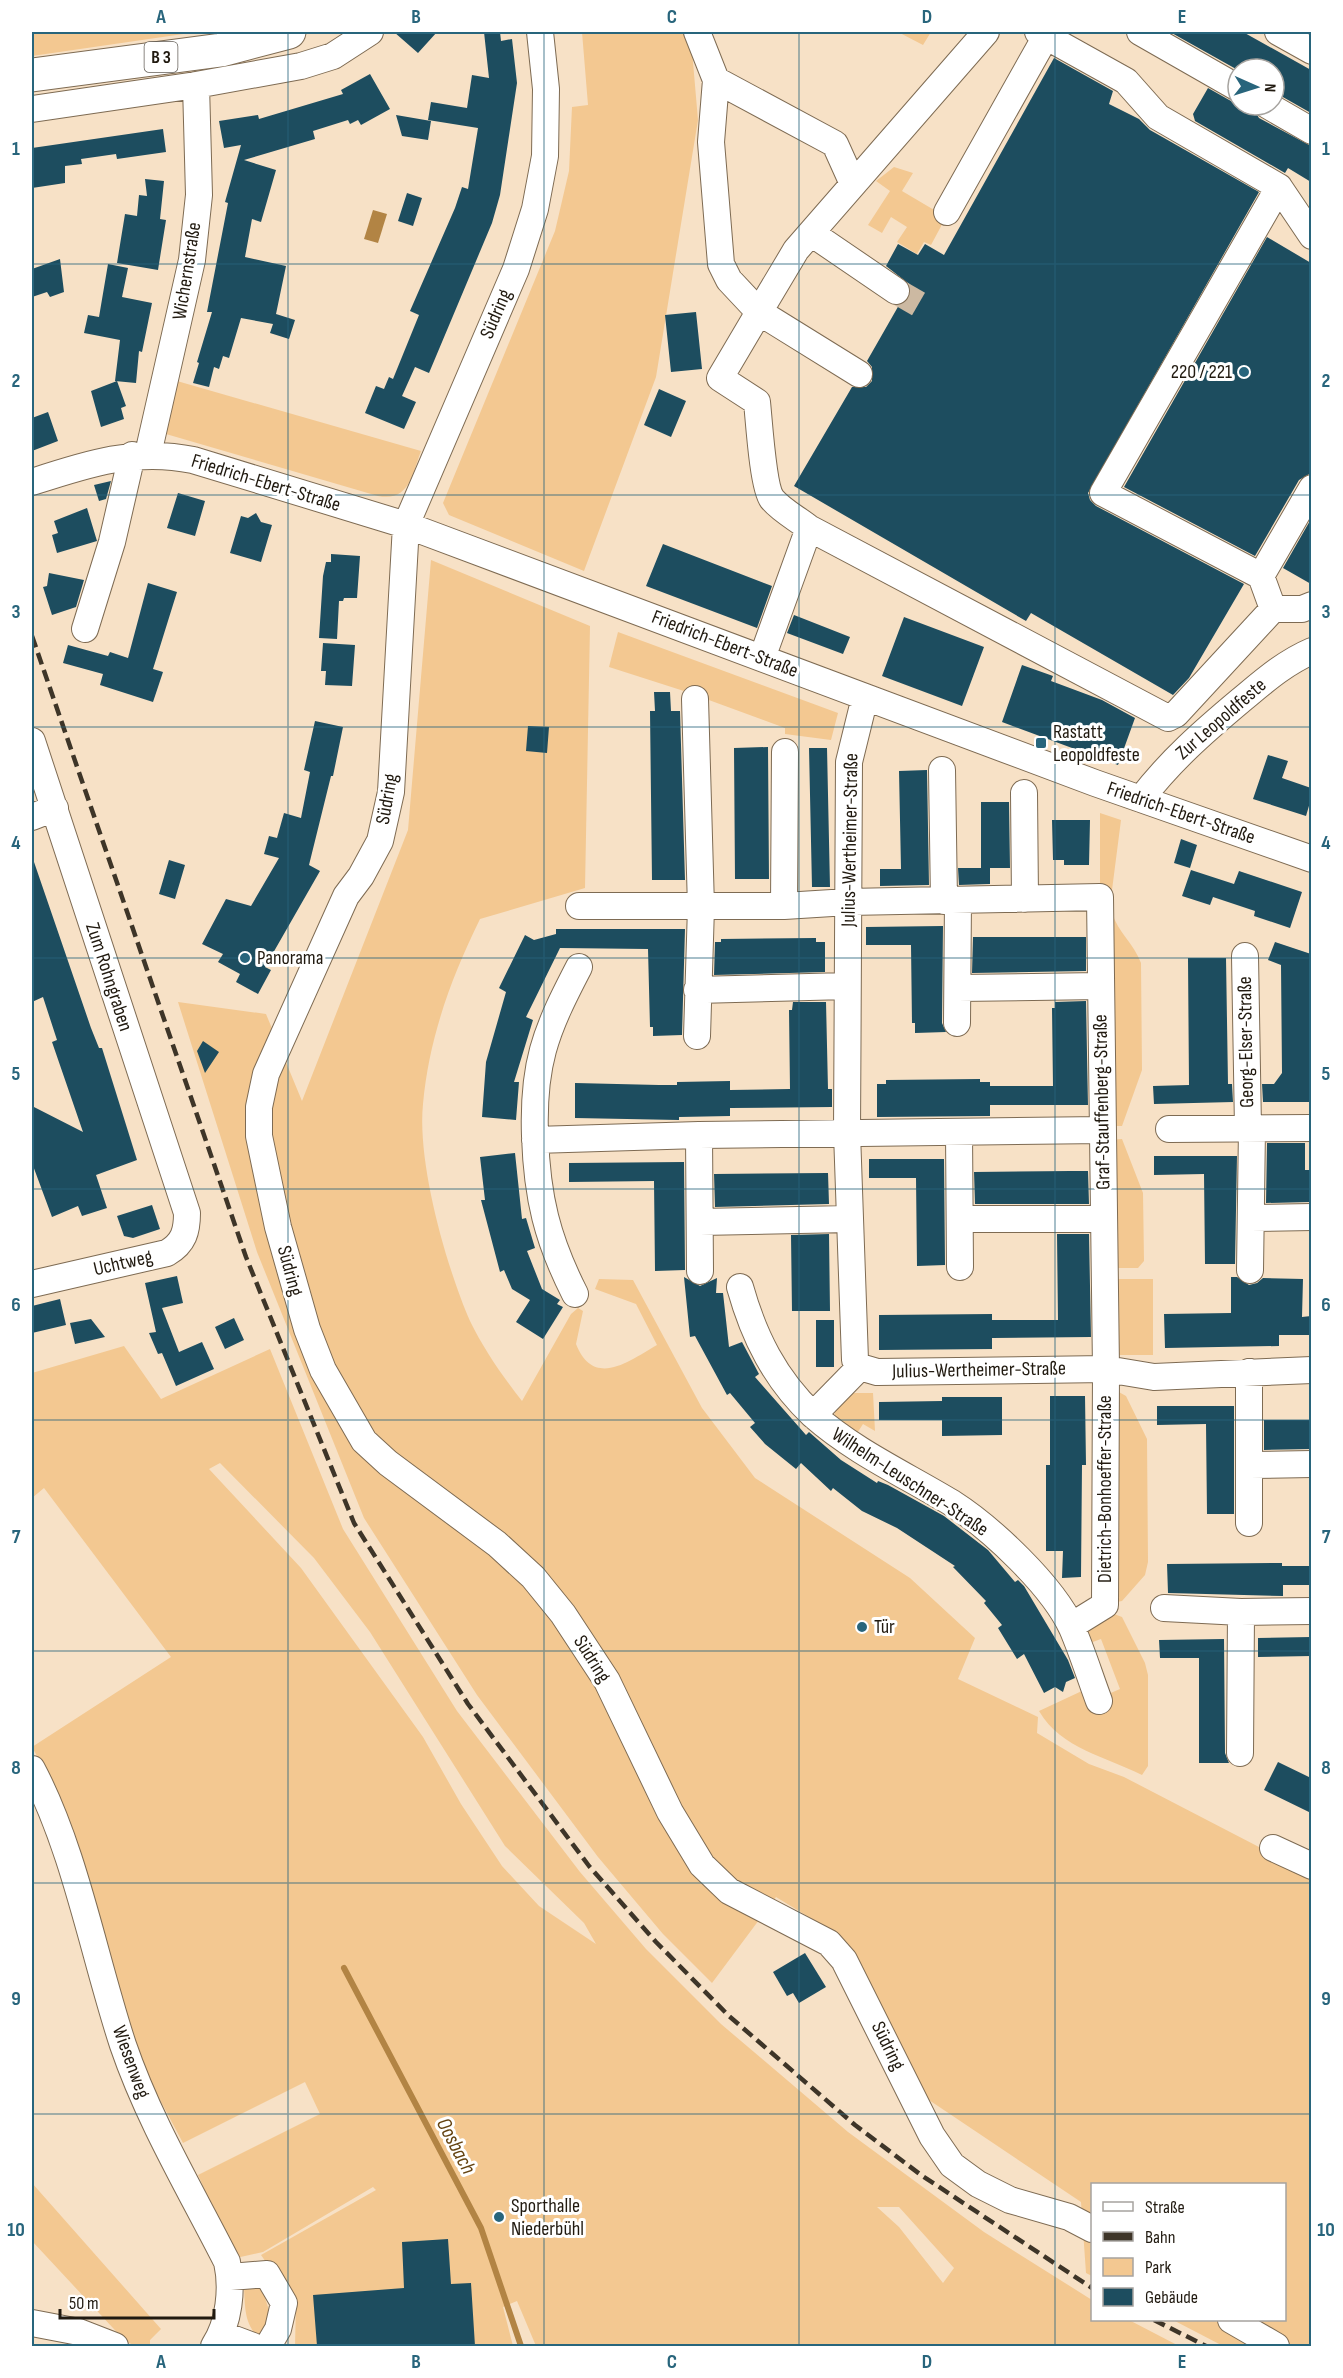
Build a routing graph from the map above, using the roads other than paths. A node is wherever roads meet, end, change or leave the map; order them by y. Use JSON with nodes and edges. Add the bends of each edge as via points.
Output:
{"nodes":[{"id":1,"x":289,"y":32,"type":"edge"},
{"id":2,"x":370,"y":32,"type":"edge"},
{"id":3,"x":540,"y":32,"type":"edge"},
{"id":4,"x":697,"y":32,"type":"edge"},
{"id":5,"x":986,"y":32,"type":"edge"},
{"id":6,"x":1140,"y":32,"type":"edge"},
{"id":7,"x":1042,"y":34,"type":"edge"},
{"id":8,"x":32,"y":75,"type":"edge"},
{"id":9,"x":716,"y":80,"type":"junction"},
{"id":10,"x":1226,"y":81,"type":"edge"},
{"id":11,"x":196,"y":85,"type":"junction"},
{"id":12,"x":32,"y":110,"type":"edge"},
{"id":13,"x":1286,"y":116,"type":"edge"},
{"id":14,"x":1311,"y":130,"type":"edge"},
{"id":15,"x":853,"y":184,"type":"junction"},
{"id":16,"x":1280,"y":187,"type":"junction"},
{"id":17,"x":947,"y":212,"type":"dead end"},
{"id":18,"x":811,"y":233,"type":"junction"},
{"id":19,"x":1311,"y":236,"type":"edge"},
{"id":20,"x":896,"y":291,"type":"tunnel mouth"},
{"id":21,"x":759,"y":312,"type":"junction"},
{"id":22,"x":859,"y":374,"type":"dead end"},
{"id":23,"x":140,"y":454,"type":"junction"},
{"id":24,"x":32,"y":482,"type":"edge"},
{"id":25,"x":1311,"y":488,"type":"edge"},
{"id":26,"x":406,"y":525,"type":"junction"},
{"id":27,"x":809,"y":528,"type":"junction"},
{"id":28,"x":1260,"y":576,"type":"junction"},
{"id":29,"x":1311,"y":605,"type":"edge"},
{"id":30,"x":1273,"y":609,"type":"junction"},
{"id":31,"x":85,"y":629,"type":"dead end"},
{"id":32,"x":1311,"y":651,"type":"edge"},
{"id":33,"x":762,"y":658,"type":"junction"},
{"id":34,"x":865,"y":697,"type":"junction"},
{"id":35,"x":695,"y":699,"type":"dead end"},
{"id":36,"x":32,"y":741,"type":"edge"},
{"id":37,"x":785,"y":752,"type":"dead end"},
{"id":38,"x":942,"y":770,"type":"dead end"},
{"id":39,"x":1024,"y":793,"type":"dead end"},
{"id":40,"x":1141,"y":799,"type":"junction"},
{"id":41,"x":43,"y":813,"type":"edge"},
{"id":42,"x":1311,"y":859,"type":"edge"},
{"id":43,"x":1025,"y":899,"type":"junction"},
{"id":44,"x":951,"y":900,"type":"junction"},
{"id":45,"x":848,"y":902,"type":"junction"},
{"id":46,"x":579,"y":906,"type":"dead end"},
{"id":47,"x":784,"y":906,"type":"junction"},
{"id":48,"x":701,"y":907,"type":"junction"},
{"id":49,"x":1245,"y":956,"type":"dead end"},
{"id":50,"x":579,"y":967,"type":"dead end"},
{"id":51,"x":847,"y":986,"type":"junction"},
{"id":52,"x":1100,"y":986,"type":"junction"},
{"id":53,"x":957,"y":988,"type":"junction"},
{"id":54,"x":697,"y":990,"type":"junction"},
{"id":55,"x":957,"y":1023,"type":"dead end"},
{"id":56,"x":697,"y":1036,"type":"dead end"},
{"id":57,"x":1250,"y":1128,"type":"junction"},
{"id":58,"x":1311,"y":1128,"type":"edge"},
{"id":59,"x":1169,"y":1129,"type":"dead end"},
{"id":60,"x":1102,"y":1130,"type":"junction"},
{"id":61,"x":959,"y":1132,"type":"junction"},
{"id":62,"x":847,"y":1133,"type":"junction"},
{"id":63,"x":699,"y":1135,"type":"junction"},
{"id":64,"x":535,"y":1140,"type":"junction"},
{"id":65,"x":187,"y":1213,"type":"joint"},
{"id":66,"x":1311,"y":1217,"type":"edge"},
{"id":67,"x":1251,"y":1218,"type":"junction"},
{"id":68,"x":849,"y":1219,"type":"junction"},
{"id":69,"x":960,"y":1219,"type":"junction"},
{"id":70,"x":1104,"y":1219,"type":"junction"},
{"id":71,"x":700,"y":1222,"type":"junction"},
{"id":72,"x":960,"y":1267,"type":"dead end"},
{"id":73,"x":1250,"y":1270,"type":"dead end"},
{"id":74,"x":700,"y":1271,"type":"dead end"},
{"id":75,"x":32,"y":1284,"type":"edge"},
{"id":76,"x":740,"y":1287,"type":"dead end"},
{"id":77,"x":575,"y":1294,"type":"dead end"},
{"id":78,"x":860,"y":1367,"type":"junction"},
{"id":79,"x":1106,"y":1369,"type":"junction"},
{"id":80,"x":1311,"y":1370,"type":"edge"},
{"id":81,"x":1249,"y":1372,"type":"junction"},
{"id":82,"x":813,"y":1415,"type":"junction"},
{"id":83,"x":1311,"y":1464,"type":"edge"},
{"id":84,"x":1250,"y":1465,"type":"junction"},
{"id":85,"x":1249,"y":1523,"type":"dead end"},
{"id":86,"x":1164,"y":1608,"type":"dead end"},
{"id":87,"x":1311,"y":1611,"type":"edge"},
{"id":88,"x":1241,"y":1612,"type":"junction"},
{"id":89,"x":1071,"y":1626,"type":"junction"},
{"id":90,"x":1099,"y":1701,"type":"dead end"},
{"id":91,"x":1240,"y":1753,"type":"dead end"},
{"id":92,"x":32,"y":1769,"type":"edge"},
{"id":93,"x":1273,"y":1848,"type":"dead end"},
{"id":94,"x":1311,"y":1866,"type":"edge"},
{"id":95,"x":1091,"y":2228,"type":"edge"},
{"id":96,"x":230,"y":2277,"type":"junction"},
{"id":97,"x":1234,"y":2321,"type":"edge"},
{"id":98,"x":32,"y":2323,"type":"edge"},
{"id":99,"x":218,"y":2340,"type":"edge"},
{"id":100,"x":115,"y":2346,"type":"edge"},
{"id":101,"x":253,"y":2346,"type":"edge"},
{"id":102,"x":268,"y":2346,"type":"edge"},
{"id":103,"x":1276,"y":2346,"type":"edge"}],
"edges":[{"from":1,"to":8,"type":"main road","number":"B 3","via":[[221,50]]},
{"from":2,"to":11,"type":"street","via":[[333,56],[301,66]]},
{"from":3,"to":26,"type":"street","name":"Südring","via":[[546,88],[545,156],[535,209],[516,269]]},
{"from":4,"to":9,"type":"street"},
{"from":5,"to":15,"type":"street"},
{"from":6,"to":10,"type":"street"},
{"from":7,"to":16,"type":"street","via":[[1080,61],[1126,81],[1155,121]]},
{"from":7,"to":17,"type":"street"},
{"from":9,"to":15,"type":"street","via":[[835,144]]},
{"from":9,"to":21,"type":"street","via":[[711,142],[721,264],[729,280]]},
{"from":11,"to":12,"type":"street"},
{"from":11,"to":23,"type":"street","name":"Wichernstraße","via":[[199,195],[192,260]]},
{"from":13,"to":14,"type":"street"},
{"from":15,"to":18,"type":"street"},
{"from":16,"to":19,"type":"street"},
{"from":16,"to":28,"type":"street","via":[[1103,493]]},
{"from":18,"to":20,"type":"street"},
{"from":18,"to":21,"type":"street","via":[[796,250]]},
{"from":21,"to":22,"type":"street"},
{"from":21,"to":27,"type":"street","via":[[720,378],[757,402],[771,498]]},
{"from":23,"to":24,"type":"street","name":"Friedrich-Ebert-Straße","via":[[97,460]]},
{"from":23,"to":26,"type":"street","name":"Friedrich-Ebert-Straße","via":[[194,460]]},
{"from":23,"to":31,"type":"street"},
{"from":25,"to":28,"type":"street"},
{"from":26,"to":33,"type":"street","name":"Friedrich-Ebert-Straße"},
{"from":26,"to":95,"type":"street","name":"Südring","via":[[389,802],[380,842],[346,896],[266,1074],[260,1107],[259,1136],[278,1227],[323,1370],[364,1441],[497,1544],[533,1576],[563,1614],[607,1681],[670,1812],[702,1865],[729,1891],[829,1943],[844,1960],[932,2136],[952,2165],[1010,2200],[1069,2217]]},
{"from":27,"to":30,"type":"street","via":[[1168,718]]},
{"from":27,"to":33,"type":"street"},
{"from":28,"to":30,"type":"street"},
{"from":29,"to":30,"type":"street","via":[[1302,609]]},
{"from":32,"to":40,"type":"street","name":"Zur Leopoldfeste","via":[[1288,661],[1189,744]]},
{"from":33,"to":34,"type":"street","name":"Friedrich-Ebert-Straße"},
{"from":34,"to":40,"type":"street","name":"Friedrich-Ebert-Straße"},
{"from":34,"to":45,"type":"street","name":"Julius-Wertheimer-Straße","via":[[849,762]]},
{"from":35,"to":48,"type":"street"},
{"from":36,"to":41,"type":"street","name":"Zum Rohngraben"},
{"from":37,"to":47,"type":"street"},
{"from":38,"to":44,"type":"street"},
{"from":39,"to":43,"type":"street"},
{"from":40,"to":42,"type":"street","name":"Friedrich-Ebert-Straße"},
{"from":41,"to":65,"type":"street","name":"Zum Rohngraben"},
{"from":43,"to":44,"type":"street","name":"Graf-Stauffenberg-Straße"},
{"from":43,"to":52,"type":"street","name":"Graf-Stauffenberg-Straße","via":[[1100,897]]},
{"from":44,"to":45,"type":"street","name":"Graf-Stauffenberg-Straße"},
{"from":44,"to":53,"type":"street"},
{"from":45,"to":47,"type":"street","name":"Graf-Stauffenberg-Straße"},
{"from":45,"to":51,"type":"street","name":"Julius-Wertheimer-Straße"},
{"from":46,"to":48,"type":"street","name":"Graf-Stauffenberg-Straße"},
{"from":47,"to":48,"type":"street","name":"Graf-Stauffenberg-Straße"},
{"from":48,"to":54,"type":"street"},
{"from":49,"to":57,"type":"street","name":"Georg-Elser-Straße"},
{"from":50,"to":64,"type":"street","via":[[542,1051],[534,1104]]},
{"from":51,"to":54,"type":"street"},
{"from":51,"to":62,"type":"street","name":"Julius-Wertheimer-Straße"},
{"from":52,"to":53,"type":"street","name":"Graf-Stauffenberg-Straße"},
{"from":52,"to":60,"type":"street","name":"Graf-Stauffenberg-Straße"},
{"from":53,"to":55,"type":"street"},
{"from":54,"to":56,"type":"street"},
{"from":57,"to":58,"type":"street","name":"Georg-Elser-Straße"},
{"from":57,"to":59,"type":"street","name":"Georg-Elser-Straße"},
{"from":57,"to":67,"type":"street","name":"Georg-Elser-Straße"},
{"from":60,"to":61,"type":"street"},
{"from":60,"to":70,"type":"street","name":"Graf-Stauffenberg-Straße"},
{"from":61,"to":62,"type":"street"},
{"from":61,"to":69,"type":"street"},
{"from":62,"to":63,"type":"street"},
{"from":62,"to":68,"type":"street","name":"Julius-Wertheimer-Straße"},
{"from":63,"to":64,"type":"street"},
{"from":63,"to":71,"type":"street"},
{"from":64,"to":77,"type":"street","via":[[543,1218]]},
{"from":65,"to":75,"type":"street","name":"Uchtweg","via":[[183,1238],[168,1252]]},
{"from":66,"to":67,"type":"street"},
{"from":67,"to":73,"type":"street","name":"Georg-Elser-Straße"},
{"from":68,"to":71,"type":"street"},
{"from":68,"to":78,"type":"street","name":"Julius-Wertheimer-Straße","via":[[853,1350]]},
{"from":69,"to":70,"type":"street","name":"Graf-Stauffenberg-Straße"},
{"from":69,"to":72,"type":"street"},
{"from":70,"to":79,"type":"street","name":"Graf-Stauffenberg-Straße"},
{"from":71,"to":74,"type":"street"},
{"from":76,"to":82,"type":"street","name":"Wilhelm-Leuschner-Straße","via":[[749,1319],[772,1367]]},
{"from":78,"to":79,"type":"street","name":"Julius-Wertheimer-Straße","via":[[877,1372]]},
{"from":78,"to":82,"type":"street","name":"Wilhelm-Leuschner-Straße"},
{"from":79,"to":81,"type":"street","name":"Julius-Wertheimer-Straße","via":[[1154,1377]]},
{"from":79,"to":89,"type":"street","name":"Dietrich-Bonhoeffer-Straße","via":[[1105,1605]]},
{"from":80,"to":81,"type":"street","name":"Julius-Wertheimer-Straße"},
{"from":81,"to":84,"type":"street"},
{"from":82,"to":89,"type":"street","name":"Wilhelm-Leuschner-Straße","via":[[838,1436],[954,1505],[985,1528],[1026,1568]]},
{"from":83,"to":84,"type":"street"},
{"from":84,"to":85,"type":"street"},
{"from":86,"to":88,"type":"street"},
{"from":87,"to":88,"type":"street"},
{"from":88,"to":91,"type":"street"},
{"from":89,"to":90,"type":"street","name":"Wilhelm-Leuschner-Straße"},
{"from":92,"to":96,"type":"street","name":"Wiesenweg","via":[[57,1828],[123,2046],[151,2115],[181,2156]]},
{"from":93,"to":94,"type":"street"},
{"from":96,"to":99,"type":"street","name":"Wiesenweg"},
{"from":96,"to":102,"type":"street","via":[[267,2274],[284,2303],[278,2329]]},
{"from":97,"to":103,"type":"street"},
{"from":98,"to":100,"type":"street","via":[[80,2332]]},
{"from":99,"to":101,"type":"street"}]}
